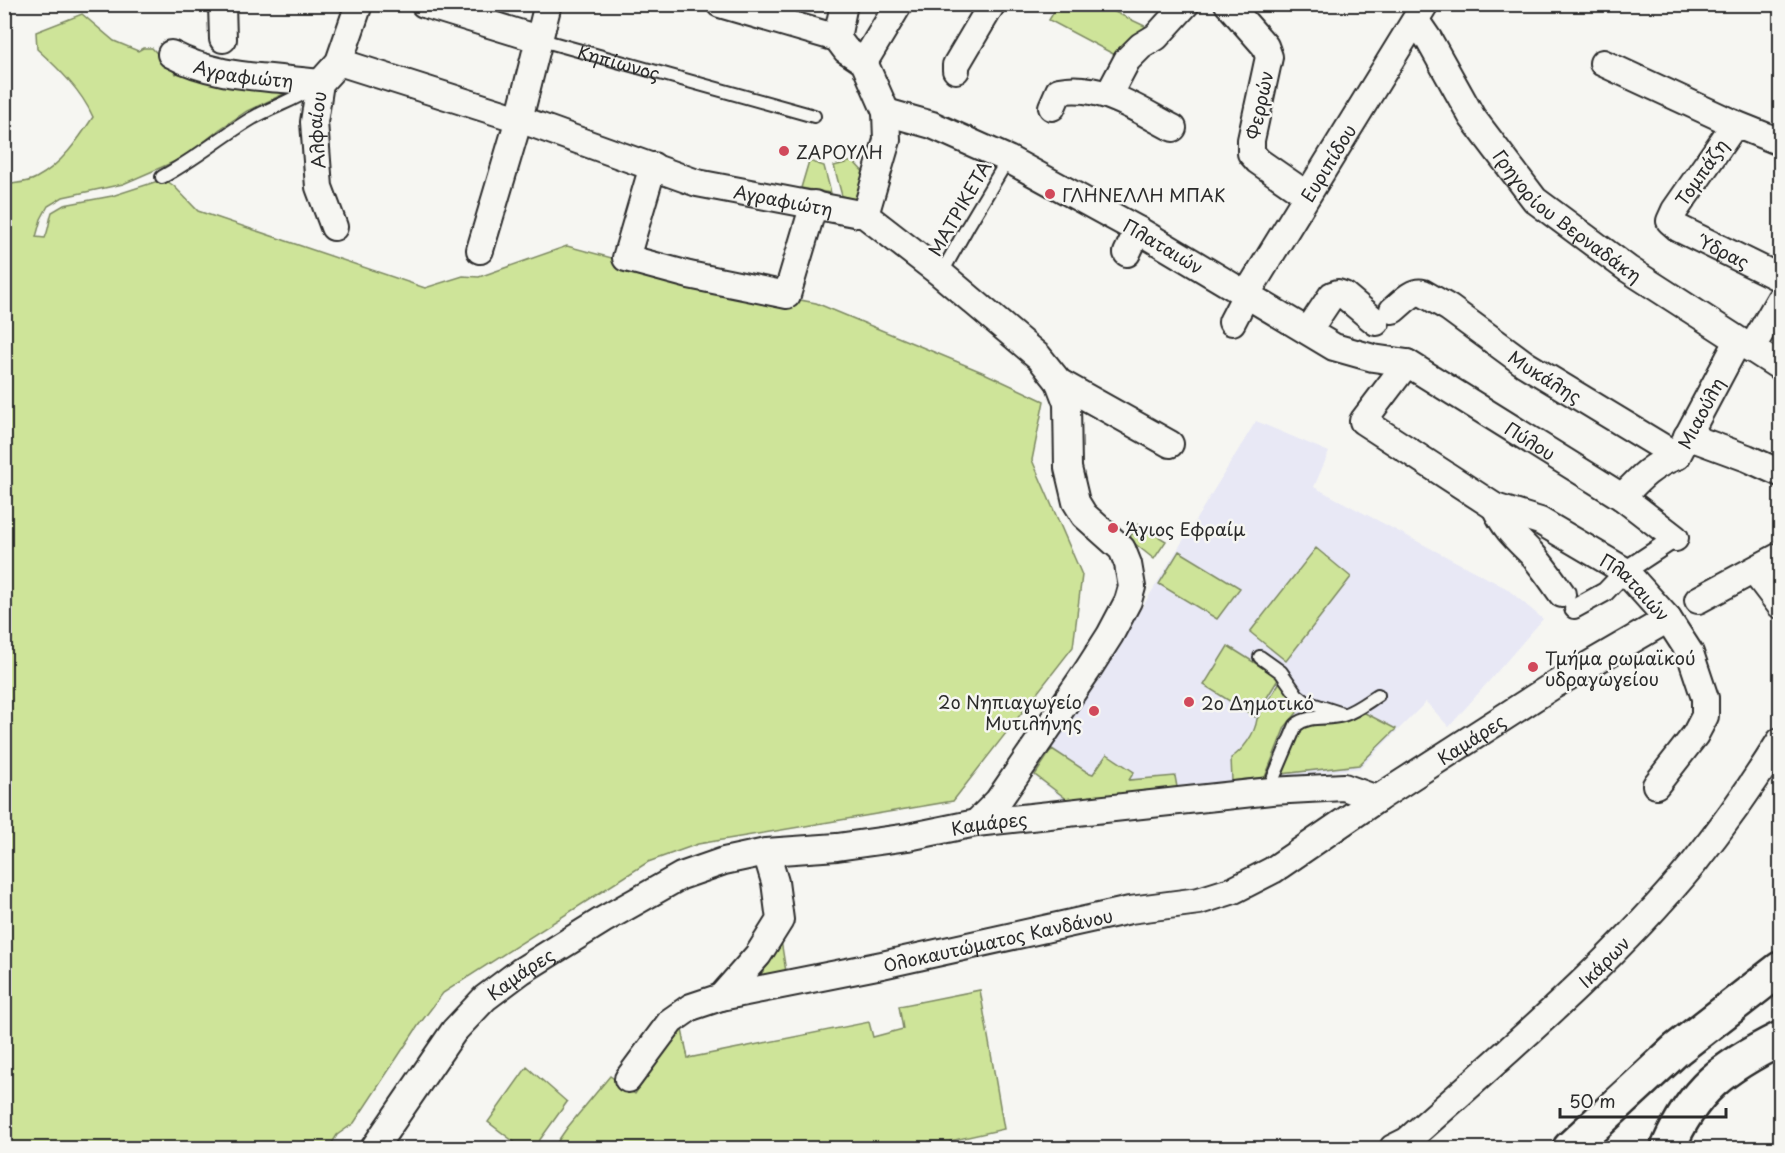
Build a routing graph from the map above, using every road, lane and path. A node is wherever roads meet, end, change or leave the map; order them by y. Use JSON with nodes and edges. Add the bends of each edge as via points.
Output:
{"nodes":[{"id":1,"x":222,"y":4,"type":"edge"},
{"id":2,"x":359,"y":4,"type":"edge"},
{"id":3,"x":424,"y":4,"type":"edge"},
{"id":4,"x":548,"y":4,"type":"edge"},
{"id":5,"x":720,"y":4,"type":"edge"},
{"id":6,"x":844,"y":4,"type":"edge"},
{"id":7,"x":899,"y":4,"type":"edge"},
{"id":8,"x":992,"y":4,"type":"edge"},
{"id":9,"x":1185,"y":4,"type":"edge"},
{"id":10,"x":1228,"y":4,"type":"edge"},
{"id":11,"x":1421,"y":13,"type":"edge"},
{"id":12,"x":837,"y":38,"type":"junction"},
{"id":13,"x":223,"y":39,"type":"dead end"},
{"id":14,"x":538,"y":39,"type":"junction"},
{"id":15,"x":171,"y":54,"type":"dead end"},
{"id":16,"x":339,"y":62,"type":"junction"},
{"id":17,"x":864,"y":62,"type":"junction"},
{"id":18,"x":1603,"y":63,"type":"dead end"},
{"id":19,"x":956,"y":70,"type":"dead end"},
{"id":20,"x":320,"y":82,"type":"junction"},
{"id":21,"x":1109,"y":94,"type":"junction"},
{"id":22,"x":1052,"y":107,"type":"dead end"},
{"id":23,"x":886,"y":112,"type":"junction"},
{"id":24,"x":814,"y":116,"type":"dead end"},
{"id":25,"x":519,"y":119,"type":"junction"},
{"id":26,"x":1735,"y":124,"type":"junction"},
{"id":27,"x":1173,"y":128,"type":"dead end"},
{"id":28,"x":1780,"y":142,"type":"edge"},
{"id":29,"x":1008,"y":159,"type":"junction"},
{"id":30,"x":653,"y":166,"type":"junction"},
{"id":31,"x":162,"y":177,"type":"dead end"},
{"id":32,"x":1307,"y":195,"type":"junction"},
{"id":33,"x":814,"y":204,"type":"junction"},
{"id":34,"x":866,"y":215,"type":"junction"},
{"id":35,"x":1670,"y":221,"type":"joint"},
{"id":36,"x":334,"y":227,"type":"dead end"},
{"id":37,"x":1138,"y":230,"type":"junction"},
{"id":38,"x":480,"y":250,"type":"dead end"},
{"id":39,"x":1127,"y":253,"type":"dead end"},
{"id":40,"x":941,"y":274,"type":"junction"},
{"id":41,"x":1780,"y":278,"type":"edge"},
{"id":42,"x":1246,"y":296,"type":"junction"},
{"id":43,"x":1780,"y":299,"type":"edge"},
{"id":44,"x":1232,"y":322,"type":"dead end"},
{"id":45,"x":1308,"y":331,"type":"junction"},
{"id":46,"x":1760,"y":354,"type":"edge"},
{"id":47,"x":1407,"y":363,"type":"junction"},
{"id":48,"x":1059,"y":381,"type":"junction"},
{"id":49,"x":1170,"y":444,"type":"dead end"},
{"id":50,"x":1682,"y":446,"type":"junction"},
{"id":51,"x":1780,"y":473,"type":"edge"},
{"id":52,"x":1622,"y":497,"type":"junction"},
{"id":53,"x":1495,"y":507,"type":"junction"},
{"id":54,"x":1675,"y":538,"type":"joint"},
{"id":55,"x":1780,"y":556,"type":"edge"},
{"id":56,"x":1625,"y":571,"type":"junction"},
{"id":57,"x":1754,"y":571,"type":"junction"},
{"id":58,"x":1698,"y":600,"type":"dead end"},
{"id":59,"x":1568,"y":602,"type":"joint"},
{"id":60,"x":1780,"y":605,"type":"edge"},
{"id":61,"x":1668,"y":619,"type":"junction"},
{"id":62,"x":1260,"y":657,"type":"dead end"},
{"id":63,"x":1378,"y":695,"type":"dead end"},
{"id":64,"x":1344,"y":714,"type":"junction"},
{"id":65,"x":1780,"y":741,"type":"edge"},
{"id":66,"x":1656,"y":785,"type":"dead end"},
{"id":67,"x":1271,"y":791,"type":"junction"},
{"id":68,"x":1377,"y":799,"type":"junction"},
{"id":69,"x":976,"y":823,"type":"junction"},
{"id":70,"x":766,"y":852,"type":"junction"},
{"id":71,"x":1780,"y":969,"type":"edge"},
{"id":72,"x":721,"y":998,"type":"junction"},
{"id":73,"x":1780,"y":1039,"type":"edge"},
{"id":74,"x":628,"y":1079,"type":"dead end"},
{"id":75,"x":1671,"y":1147,"type":"edge"},
{"id":76,"x":374,"y":1149,"type":"edge"},
{"id":77,"x":1393,"y":1149,"type":"edge"},
{"id":78,"x":1570,"y":1149,"type":"edge"}],
"edges":[{"from":1,"to":13,"type":"street"},
{"from":2,"to":16,"type":"street","name":"Αλφαίου"},
{"from":3,"to":14,"type":"street","name":"Κηπίωνος"},
{"from":4,"to":14,"type":"street"},
{"from":5,"to":12,"type":"street"},
{"from":6,"to":12,"type":"street"},
{"from":7,"to":17,"type":"street"},
{"from":8,"to":19,"type":"street"},
{"from":9,"to":21,"type":"street","via":[[1127,60]]},
{"from":10,"to":32,"type":"street","name":"Φερρών","via":[[1265,46],[1269,57],[1251,153]]},
{"from":11,"to":32,"type":"street","name":"Ευριπίδου"},
{"from":11,"to":46,"type":"street","name":"Γρηγορίου Βερναδάκη","via":[[1429,40],[1472,117],[1535,200],[1628,269]]},
{"from":12,"to":17,"type":"street"},
{"from":14,"to":24,"type":"lane","name":"Κηπίωνος"},
{"from":14,"to":25,"type":"street"},
{"from":15,"to":20,"type":"street","name":"Αγραφιώτη","via":[[224,73]]},
{"from":16,"to":20,"type":"street","name":"Αλφαίου"},
{"from":16,"to":25,"type":"street","name":"Αγραφιώτη"},
{"from":17,"to":23,"type":"street"},
{"from":18,"to":26,"type":"street"},
{"from":20,"to":31,"type":"lane","via":[[299,97],[253,118]]},
{"from":20,"to":36,"type":"street","name":"Αλφαίου","via":[[314,122],[319,187]]},
{"from":21,"to":22,"type":"street","via":[[1076,88],[1059,91]]},
{"from":21,"to":27,"type":"street"},
{"from":23,"to":29,"type":"street","name":"Πλαταιών","via":[[932,125]]},
{"from":23,"to":34,"type":"street","via":[[887,140]]},
{"from":25,"to":30,"type":"street","name":"Αγραφιώτη"},
{"from":25,"to":38,"type":"street"},
{"from":26,"to":28,"type":"street"},
{"from":26,"to":35,"type":"street","name":"Τομπάζη"},
{"from":29,"to":37,"type":"street","name":"Πλαταιών"},
{"from":29,"to":40,"type":"lane","name":"ΜΑΤΡΙΚΕΤΑ"},
{"from":30,"to":33,"type":"street","name":"Αγραφιώτη","via":[[697,183]]},
{"from":30,"to":33,"type":"street","via":[[626,258],[689,275],[787,295]]},
{"from":32,"to":42,"type":"street","name":"Ευριπίδου"},
{"from":33,"to":34,"type":"street","name":"Αγραφιώτη"},
{"from":34,"to":40,"type":"street","name":"Αγραφιώτη"},
{"from":35,"to":41,"type":"street","name":"Ύδρας"},
{"from":37,"to":39,"type":"street"},
{"from":37,"to":42,"type":"street","name":"Πλαταιών"},
{"from":40,"to":48,"type":"street","name":"Αγραφιώτη","via":[[1039,357]]},
{"from":42,"to":44,"type":"street","name":"Ευριπίδου"},
{"from":42,"to":45,"type":"street","name":"Πλαταιών"},
{"from":43,"to":46,"type":"street","name":"Μιαούλη"},
{"from":45,"to":47,"type":"street","name":"Πλαταιών","via":[[1349,352]]},
{"from":45,"to":50,"type":"street","name":"Μυκάλης","via":[[1332,295],[1338,293],[1384,316],[1420,291],[1525,364]]},
{"from":46,"to":50,"type":"street","name":"Μιαούλη"},
{"from":47,"to":52,"type":"street","name":"Πύλου"},
{"from":47,"to":53,"type":"street","name":"Πλαταιών","via":[[1363,421]]},
{"from":48,"to":49,"type":"street","name":"Αγραφιώτη"},
{"from":48,"to":69,"type":"street","via":[[1067,403],[1068,468],[1074,495],[1084,515],[1122,549],[1132,587],[1110,635],[1087,671],[998,801]]},
{"from":50,"to":51,"type":"street","via":[[1747,458]]},
{"from":50,"to":52,"type":"street","name":"Μιαούλη","via":[[1649,469]]},
{"from":52,"to":54,"type":"street","name":"Πύλου"},
{"from":53,"to":56,"type":"street","name":"Πλαταιών","via":[[1540,521]]},
{"from":53,"to":59,"type":"street","name":"Πλαταιών","via":[[1502,523],[1531,553]]},
{"from":54,"to":56,"type":"street"},
{"from":55,"to":57,"type":"street"},
{"from":56,"to":59,"type":"street","via":[[1605,592]]},
{"from":56,"to":61,"type":"street","name":"Πλαταιών"},
{"from":57,"to":58,"type":"street"},
{"from":57,"to":60,"type":"street"},
{"from":61,"to":66,"type":"street","name":"Πλαταιών","via":[[1690,653],[1705,698],[1705,716]]},
{"from":61,"to":68,"type":"street","name":"Καμάρες","via":[[1554,685]]},
{"from":62,"to":64,"type":"lane","via":[[1281,672],[1306,702]]},
{"from":63,"to":64,"type":"lane"},
{"from":64,"to":67,"type":"lane","via":[[1302,720],[1296,725]]},
{"from":65,"to":77,"type":"street","name":"Ικάρων","via":[[1694,863],[1631,931],[1548,1014],[1407,1141]]},
{"from":67,"to":68,"type":"street","name":"Καμάρες","via":[[1344,787]]},
{"from":67,"to":69,"type":"street","name":"Καμάρες"},
{"from":68,"to":72,"type":"street","name":"Ολοκαυτώματος Κανδάνου","via":[[1272,870],[1234,890],[1199,901],[1130,910]]},
{"from":69,"to":70,"type":"street","name":"Καμάρες","via":[[837,848]]},
{"from":70,"to":72,"type":"street","via":[[780,920],[758,955]]},
{"from":70,"to":76,"type":"street","name":"Καμάρες","via":[[681,876],[510,978],[454,1031]]},
{"from":71,"to":78,"type":"main road","via":[[1677,1048]]},
{"from":72,"to":74,"type":"street","name":"Ολοκαυτώματος Κανδάνου","via":[[691,1007],[671,1021]]},
{"from":73,"to":75,"type":"main road","via":[[1731,1065],[1709,1084],[1684,1116]]}]}
